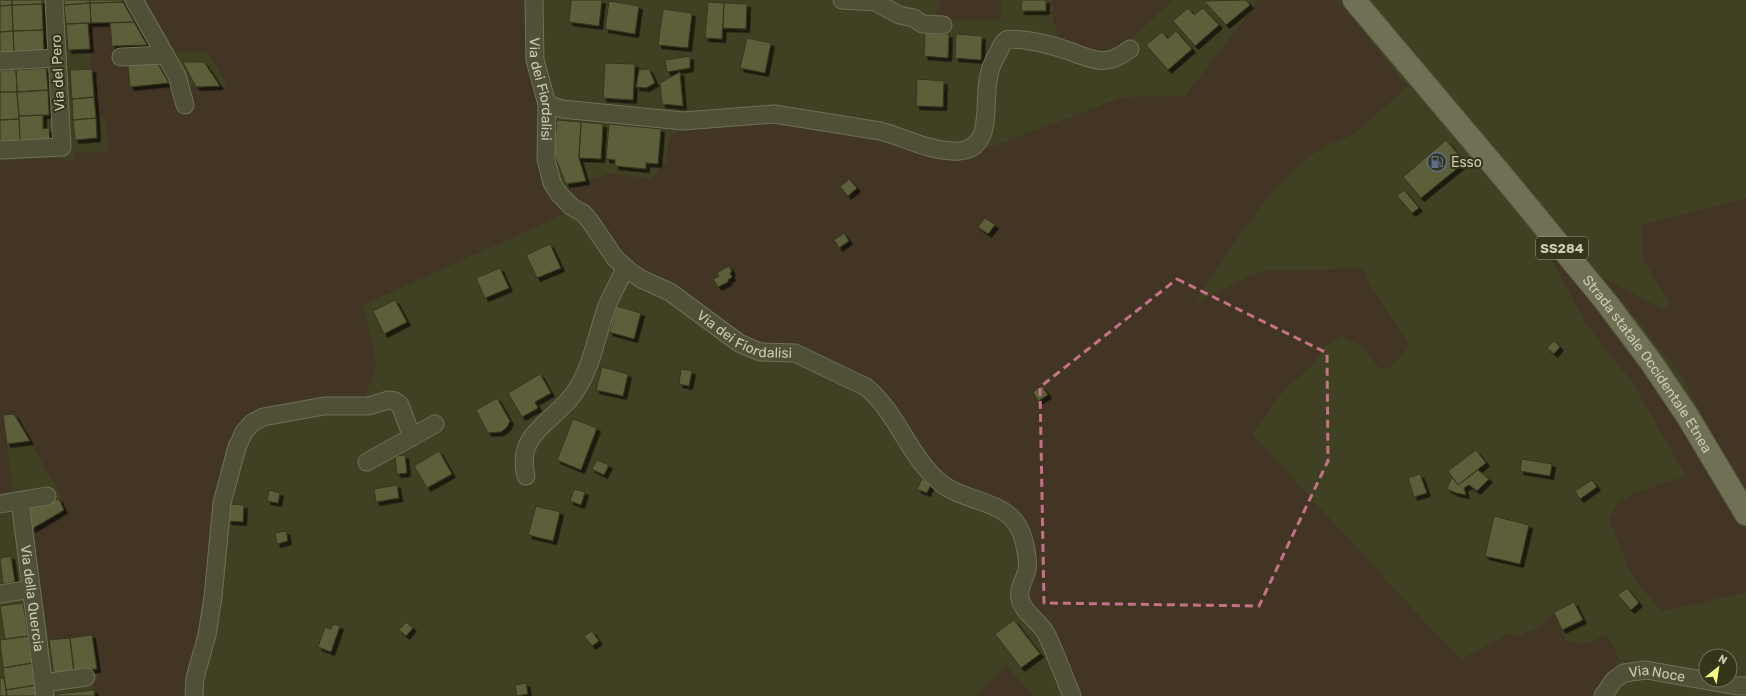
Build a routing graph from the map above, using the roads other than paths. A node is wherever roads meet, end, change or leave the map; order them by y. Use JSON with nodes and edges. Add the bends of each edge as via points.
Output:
{"nodes":[{"id":1,"x":54,"y":0,"type":"edge"},
{"id":2,"x":134,"y":0,"type":"edge"},
{"id":3,"x":534,"y":0,"type":"edge"},
{"id":4,"x":842,"y":0,"type":"edge"},
{"id":5,"x":1354,"y":0,"type":"edge"},
{"id":6,"x":944,"y":25,"type":"dead end"},
{"id":7,"x":1130,"y":49,"type":"dead end"},
{"id":8,"x":165,"y":55,"type":"junction"},
{"id":9,"x":121,"y":57,"type":"dead end"},
{"id":10,"x":57,"y":58,"type":"junction"},
{"id":11,"x":0,"y":61,"type":"edge"},
{"id":12,"x":547,"y":104,"type":"junction"},
{"id":13,"x":185,"y":105,"type":"dead end"},
{"id":14,"x":0,"y":150,"type":"edge"},
{"id":15,"x":625,"y":267,"type":"junction"},
{"id":16,"x":435,"y":424,"type":"dead end"},
{"id":17,"x":412,"y":437,"type":"junction"},
{"id":18,"x":367,"y":462,"type":"dead end"},
{"id":19,"x":526,"y":476,"type":"dead end"},
{"id":20,"x":47,"y":496,"type":"dead end"},
{"id":21,"x":20,"y":501,"type":"junction"},
{"id":22,"x":0,"y":504,"type":"edge"},
{"id":23,"x":1746,"y":514,"type":"edge"},
{"id":24,"x":31,"y":589,"type":"junction"},
{"id":25,"x":0,"y":594,"type":"edge"},
{"id":26,"x":86,"y":677,"type":"dead end"},
{"id":27,"x":1746,"y":686,"type":"edge"},
{"id":28,"x":45,"y":689,"type":"edge"},
{"id":29,"x":194,"y":696,"type":"edge"},
{"id":30,"x":1072,"y":696,"type":"edge"},
{"id":31,"x":1603,"y":696,"type":"edge"}],
"edges":[{"from":1,"to":10,"type":"street","name":"Via del Pero"},
{"from":2,"to":8,"type":"street"},
{"from":3,"to":12,"type":"street","name":"Via dei Fiordalisi","via":[[536,60]]},
{"from":4,"to":6,"type":"street","via":[[875,2],[899,15],[914,18],[922,24]]},
{"from":5,"to":23,"type":"main road","name":"Strada statale Occidentale Etnea","number":"SS284","via":[[1606,302],[1688,417]]},
{"from":7,"to":12,"type":"street","via":[[1120,57],[1102,62],[1049,45],[1006,40],[995,58],[988,81],[983,134],[972,147],[953,152],[920,145],[880,131],[774,114],[683,121],[562,109]]},
{"from":8,"to":9,"type":"street"},
{"from":8,"to":13,"type":"street","via":[[177,76]]},
{"from":10,"to":11,"type":"street"},
{"from":10,"to":14,"type":"street","name":"Via del Pero","via":[[62,147]]},
{"from":12,"to":15,"type":"street","name":"Via dei Fiordalisi","via":[[546,159],[552,183],[559,194],[590,221],[614,258]]},
{"from":15,"to":19,"type":"street","via":[[606,308],[590,362],[575,392],[527,444],[523,464]]},
{"from":15,"to":30,"type":"street","name":"Via dei Fiordalisi","via":[[641,279],[670,292],[739,343],[760,352],[794,353],[866,387],[883,405],[911,450],[933,477],[954,492],[994,506],[1016,522],[1028,568],[1019,591],[1020,600],[1045,632]]},
{"from":16,"to":17,"type":"street"},
{"from":17,"to":18,"type":"street"},
{"from":17,"to":29,"type":"street","via":[[400,405],[388,400],[369,406],[324,406],[263,417],[252,423],[244,432],[222,503],[210,620],[195,678]]},
{"from":20,"to":21,"type":"street"},
{"from":21,"to":22,"type":"street"},
{"from":21,"to":24,"type":"street","name":"Via della Quercia"},
{"from":24,"to":25,"type":"street"},
{"from":24,"to":28,"type":"street","name":"Via della Quercia"},
{"from":26,"to":28,"type":"street"},
{"from":27,"to":31,"type":"street","name":"Via Noce","via":[[1646,670],[1624,673],[1614,680]]}]}
